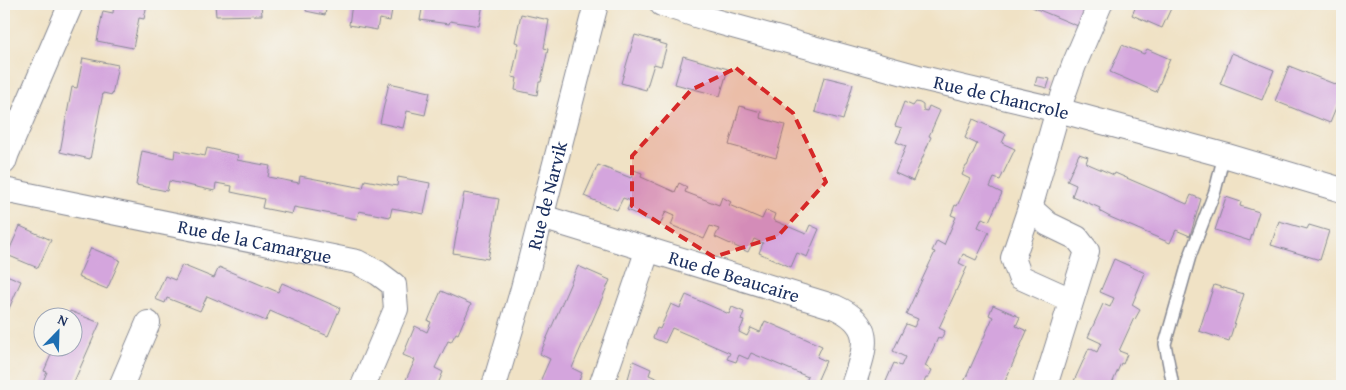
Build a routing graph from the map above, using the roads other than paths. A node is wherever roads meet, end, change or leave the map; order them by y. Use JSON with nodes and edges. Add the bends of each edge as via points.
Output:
{"nodes":[{"id":1,"x":71,"y":4,"type":"edge"},
{"id":2,"x":595,"y":4,"type":"edge"},
{"id":3,"x":662,"y":4,"type":"edge"},
{"id":4,"x":1100,"y":4,"type":"edge"},
{"id":5,"x":1058,"y":110,"type":"junction"},
{"id":6,"x":5,"y":155,"type":"edge"},
{"id":7,"x":1224,"y":155,"type":"junction"},
{"id":8,"x":4,"y":190,"type":"edge"},
{"id":9,"x":1342,"y":190,"type":"edge"},
{"id":10,"x":1030,"y":208,"type":"junction"},
{"id":11,"x":542,"y":217,"type":"junction"},
{"id":12,"x":648,"y":249,"type":"junction"},
{"id":13,"x":1072,"y":300,"type":"junction"},
{"id":14,"x":148,"y":323,"type":"dead end"},
{"id":15,"x":121,"y":386,"type":"edge"},
{"id":16,"x":363,"y":386,"type":"edge"},
{"id":17,"x":494,"y":386,"type":"edge"},
{"id":18,"x":601,"y":386,"type":"edge"},
{"id":19,"x":853,"y":386,"type":"edge"},
{"id":20,"x":1045,"y":386,"type":"edge"},
{"id":21,"x":1173,"y":386,"type":"edge"}],
"edges":[{"from":1,"to":6,"type":"street"},
{"from":2,"to":11,"type":"street","name":"Rue de Narvik"},
{"from":3,"to":5,"type":"street","name":"Rue de Chancrole","via":[[922,78]]},
{"from":4,"to":5,"type":"street"},
{"from":5,"to":7,"type":"street","name":"Rue de Chancrole"},
{"from":5,"to":10,"type":"street"},
{"from":7,"to":9,"type":"street","name":"Rue de Chancrole"},
{"from":7,"to":21,"type":"lane","via":[[1165,344]]},
{"from":8,"to":16,"type":"street","name":"Rue de la Camargue","via":[[357,262],[378,273],[394,285],[396,309]]},
{"from":10,"to":13,"type":"street","via":[[1048,224],[1078,238],[1087,251]]},
{"from":10,"to":13,"type":"street","via":[[1014,258],[1020,277]]},
{"from":11,"to":12,"type":"street","name":"Rue de Beaucaire"},
{"from":11,"to":17,"type":"street","name":"Rue de Narvik"},
{"from":12,"to":18,"type":"street"},
{"from":12,"to":19,"type":"street","name":"Rue de Beaucaire","via":[[848,313],[858,321],[864,341]]},
{"from":13,"to":20,"type":"street"},
{"from":14,"to":15,"type":"street"}]}
